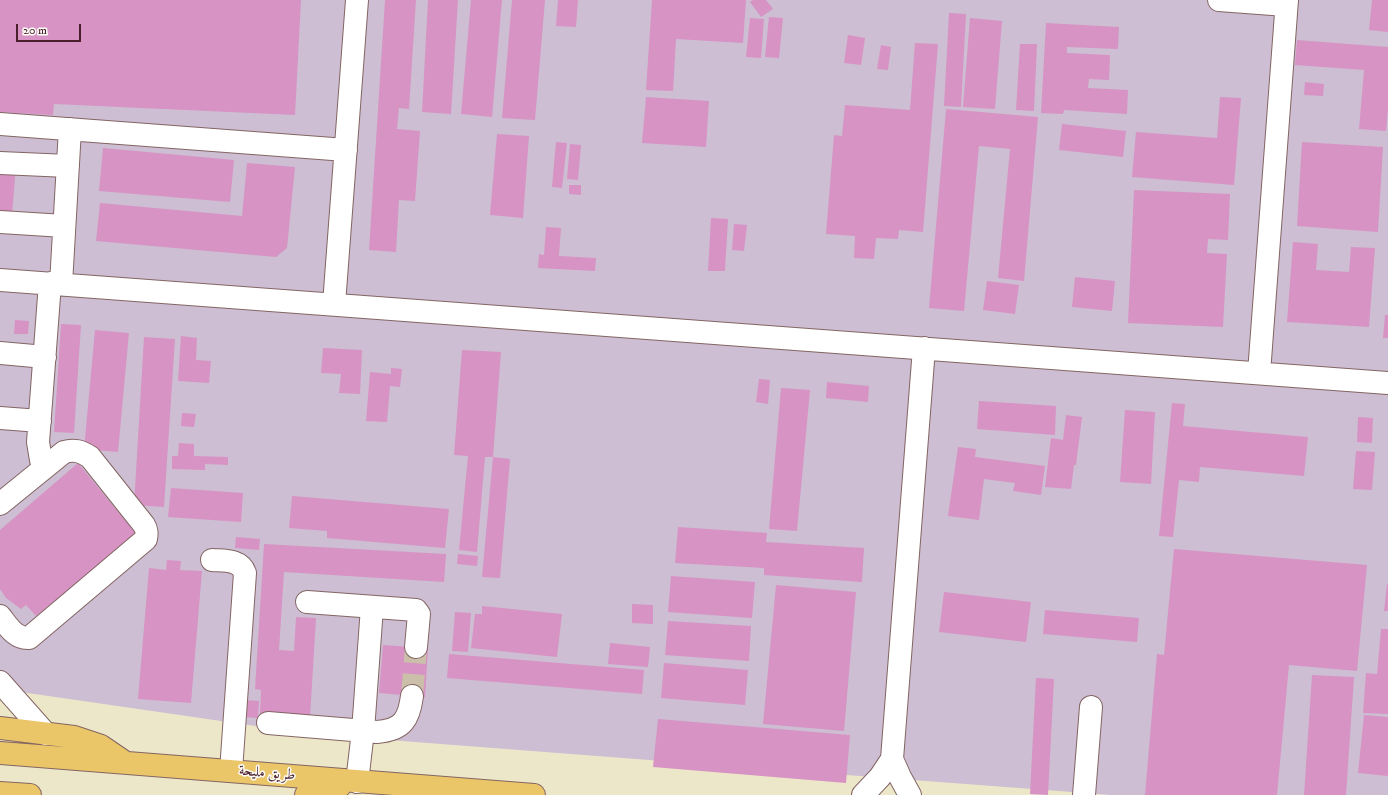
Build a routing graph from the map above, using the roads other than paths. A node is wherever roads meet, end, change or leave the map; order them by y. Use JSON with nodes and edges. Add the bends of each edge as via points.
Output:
{"nodes":[{"id":1,"x":357,"y":0,"type":"edge"},
{"id":2,"x":1219,"y":0,"type":"edge"},
{"id":3,"x":1286,"y":3,"type":"edge"},
{"id":4,"x":0,"y":124,"type":"edge"},
{"id":5,"x":70,"y":129,"type":"junction"},
{"id":6,"x":346,"y":150,"type":"junction"},
{"id":7,"x":0,"y":163,"type":"edge"},
{"id":8,"x":68,"y":166,"type":"junction"},
{"id":9,"x":0,"y":222,"type":"edge"},
{"id":10,"x":64,"y":226,"type":"junction"},
{"id":11,"x":0,"y":280,"type":"edge"},
{"id":12,"x":56,"y":284,"type":"junction"},
{"id":13,"x":334,"y":304,"type":"junction"},
{"id":14,"x":924,"y":348,"type":"junction"},
{"id":15,"x":0,"y":353,"type":"edge"},
{"id":16,"x":45,"y":357,"type":"junction"},
{"id":17,"x":1259,"y":373,"type":"junction"},
{"id":18,"x":1388,"y":383,"type":"edge"},
{"id":19,"x":0,"y":418,"type":"edge"},
{"id":20,"x":40,"y":421,"type":"junction"},
{"id":21,"x":44,"y":467,"type":"junction"},
{"id":22,"x":0,"y":504,"type":"edge"},
{"id":23,"x":212,"y":560,"type":"dead end"},
{"id":24,"x":307,"y":602,"type":"dead end"},
{"id":25,"x":372,"y":607,"type":"junction"},
{"id":26,"x":0,"y":616,"type":"edge"},
{"id":27,"x":416,"y":647,"type":"tunnel mouth"},
{"id":28,"x":0,"y":682,"type":"edge"},
{"id":29,"x":412,"y":696,"type":"tunnel mouth"},
{"id":30,"x":1091,"y":707,"type":"dead end"},
{"id":31,"x":268,"y":723,"type":"dead end"},
{"id":32,"x":0,"y":728,"type":"edge"},
{"id":33,"x":362,"y":731,"type":"junction"},
{"id":34,"x":46,"y":734,"type":"junction"},
{"id":35,"x":0,"y":753,"type":"edge"},
{"id":36,"x":892,"y":759,"type":"junction"},
{"id":37,"x":124,"y":762,"type":"junction"},
{"id":38,"x":231,"y":771,"type":"junction"},
{"id":39,"x":357,"y":782,"type":"junction"},
{"id":40,"x":0,"y":793,"type":"edge"},
{"id":41,"x":30,"y":795,"type":"edge"},
{"id":42,"x":306,"y":795,"type":"edge"},
{"id":43,"x":534,"y":795,"type":"edge"},
{"id":44,"x":863,"y":795,"type":"edge"},
{"id":45,"x":910,"y":795,"type":"edge"},
{"id":46,"x":1084,"y":795,"type":"edge"}],
"edges":[{"from":1,"to":6,"type":"street"},
{"from":2,"to":3,"type":"street"},
{"from":3,"to":17,"type":"street"},
{"from":4,"to":5,"type":"street"},
{"from":5,"to":6,"type":"street"},
{"from":5,"to":8,"type":"street"},
{"from":6,"to":13,"type":"street"},
{"from":7,"to":8,"type":"street"},
{"from":8,"to":10,"type":"street"},
{"from":9,"to":10,"type":"street"},
{"from":10,"to":12,"type":"street"},
{"from":11,"to":12,"type":"street"},
{"from":12,"to":13,"type":"street"},
{"from":12,"to":16,"type":"street"},
{"from":13,"to":14,"type":"street"},
{"from":14,"to":17,"type":"street"},
{"from":14,"to":36,"type":"street"},
{"from":15,"to":16,"type":"street"},
{"from":16,"to":20,"type":"street"},
{"from":17,"to":18,"type":"street"},
{"from":19,"to":20,"type":"street"},
{"from":20,"to":21,"type":"street","via":[[38,442]]},
{"from":21,"to":22,"type":"street"},
{"from":21,"to":26,"type":"street","via":[[64,452],[73,450],[86,454],[144,525],[146,539],[29,638],[18,637]]},
{"from":23,"to":38,"type":"street","via":[[236,562],[244,573]]},
{"from":24,"to":25,"type":"street"},
{"from":25,"to":27,"type":"street","via":[[418,611]]},
{"from":25,"to":33,"type":"street"},
{"from":28,"to":34,"type":"street"},
{"from":29,"to":33,"type":"street","via":[[410,711],[397,727],[388,731]]},
{"from":30,"to":46,"type":"street"},
{"from":31,"to":33,"type":"street"},
{"from":32,"to":34,"type":"main road"},
{"from":33,"to":39,"type":"street"},
{"from":34,"to":37,"type":"main road","via":[[88,741],[113,753]]},
{"from":35,"to":37,"type":"main road","name":"طريق مليحة"},
{"from":36,"to":44,"type":"street","via":[[880,778]]},
{"from":36,"to":45,"type":"street"},
{"from":37,"to":38,"type":"main road","name":"طريق مليحة"},
{"from":38,"to":39,"type":"main road","name":"طريق مليحة"},
{"from":39,"to":42,"type":"main road"},
{"from":39,"to":43,"type":"main road","name":"طريق مليحة"},
{"from":40,"to":41,"type":"main road"}]}
